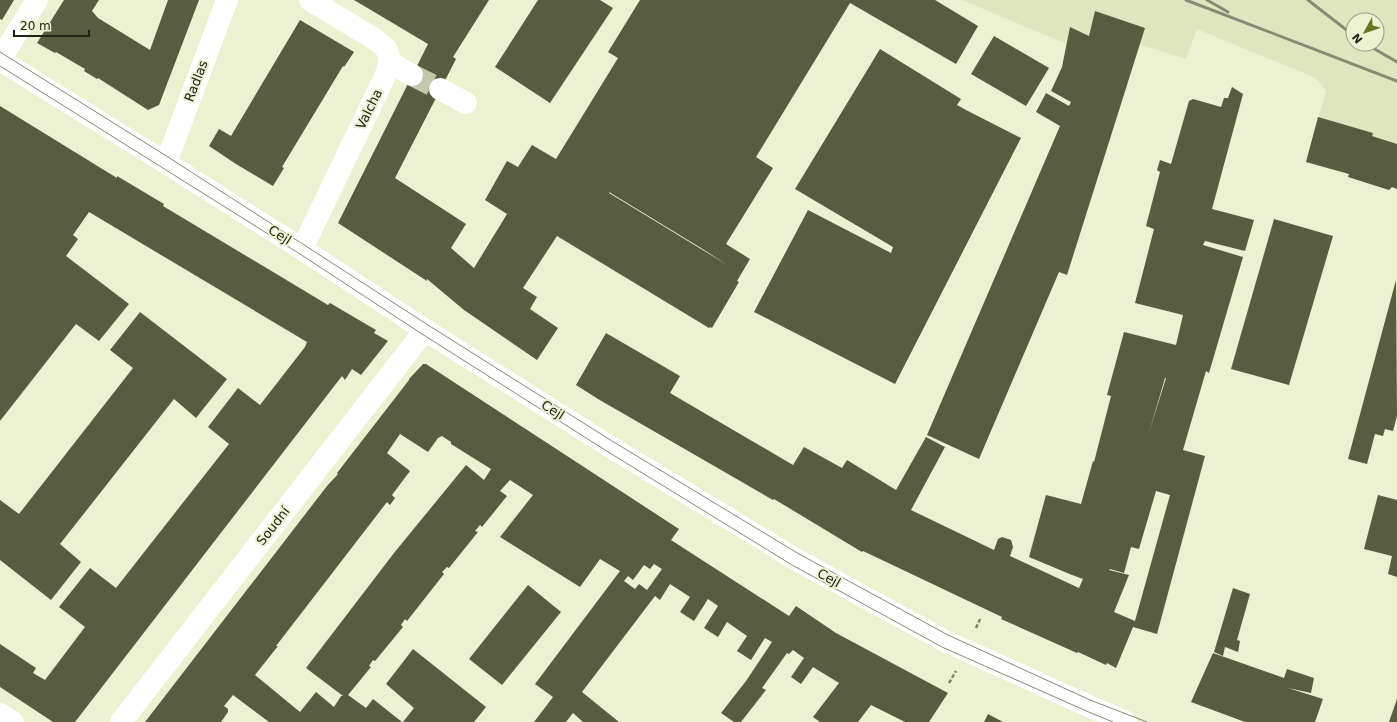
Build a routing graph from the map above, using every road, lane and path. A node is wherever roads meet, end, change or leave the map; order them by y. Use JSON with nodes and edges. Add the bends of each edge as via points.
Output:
{"nodes":[{"id":1,"x":37,"y":0,"type":"edge"},
{"id":2,"x":227,"y":0,"type":"edge"},
{"id":3,"x":310,"y":0,"type":"edge"},
{"id":4,"x":388,"y":55,"type":"junction"},
{"id":5,"x":0,"y":60,"type":"edge"},
{"id":6,"x":412,"y":75,"type":"tunnel mouth"},
{"id":7,"x":440,"y":89,"type":"tunnel mouth"},
{"id":8,"x":466,"y":103,"type":"dead end"},
{"id":9,"x":166,"y":163,"type":"junction"},
{"id":10,"x":302,"y":249,"type":"junction"},
{"id":11,"x":425,"y":330,"type":"junction"},
{"id":12,"x":0,"y":714,"type":"edge"},
{"id":13,"x":13,"y":722,"type":"edge"},
{"id":14,"x":121,"y":722,"type":"edge"},
{"id":15,"x":1126,"y":722,"type":"edge"}],
"edges":[{"from":1,"to":5,"type":"street"},
{"from":2,"to":9,"type":"street","name":"Radlas"},
{"from":3,"to":4,"type":"street","via":[[374,38]]},
{"from":4,"to":6,"type":"street"},
{"from":4,"to":10,"type":"street","name":"Valcha","via":[[387,72]]},
{"from":5,"to":9,"type":"street","name":"Cejl"},
{"from":7,"to":8,"type":"street"},
{"from":9,"to":10,"type":"street","name":"Cejl"},
{"from":10,"to":11,"type":"street","name":"Cejl"},
{"from":11,"to":14,"type":"street","name":"Soudní"},
{"from":11,"to":15,"type":"street","name":"Cejl","via":[[796,560],[945,641]]},
{"from":12,"to":13,"type":"street"}]}
